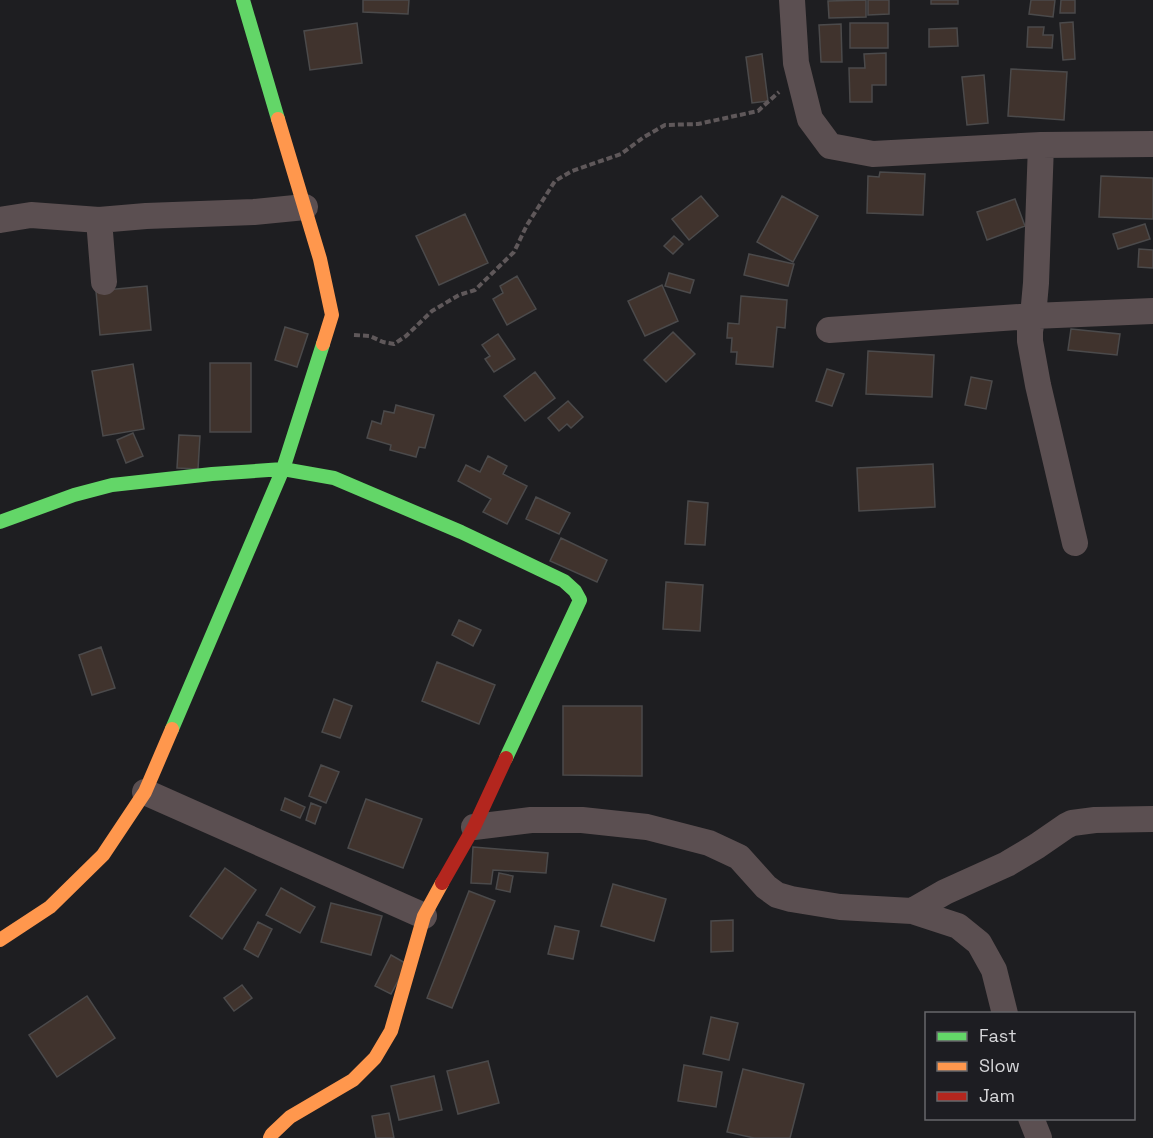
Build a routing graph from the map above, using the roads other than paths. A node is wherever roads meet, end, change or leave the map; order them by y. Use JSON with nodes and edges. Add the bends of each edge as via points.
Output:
{"nodes":[{"id":1,"x":243,"y":0,"type":"edge"},
{"id":2,"x":792,"y":0,"type":"edge"},
{"id":3,"x":1153,"y":144,"type":"edge"},
{"id":4,"x":1041,"y":145,"type":"junction"},
{"id":5,"x":305,"y":207,"type":"junction"},
{"id":6,"x":0,"y":220,"type":"edge"},
{"id":7,"x":99,"y":220,"type":"junction"},
{"id":8,"x":104,"y":282,"type":"dead end"},
{"id":9,"x":1153,"y":311,"type":"edge"},
{"id":10,"x":1033,"y":316,"type":"junction"},
{"id":11,"x":829,"y":330,"type":"dead end"},
{"id":12,"x":283,"y":469,"type":"junction"},
{"id":13,"x":0,"y":522,"type":"edge"},
{"id":14,"x":1075,"y":543,"type":"dead end"},
{"id":15,"x":145,"y":792,"type":"junction"},
{"id":16,"x":1153,"y":819,"type":"edge"},
{"id":17,"x":474,"y":827,"type":"junction"},
{"id":18,"x":912,"y":912,"type":"junction"},
{"id":19,"x":424,"y":916,"type":"junction"},
{"id":20,"x":0,"y":940,"type":"edge"},
{"id":21,"x":1004,"y":1012,"type":"edge"},
{"id":22,"x":1031,"y":1120,"type":"edge"},
{"id":23,"x":270,"y":1138,"type":"edge"},
{"id":24,"x":1039,"y":1138,"type":"edge"}],
"edges":[{"from":1,"to":5,"type":"street"},
{"from":2,"to":4,"type":"street","via":[[796,63],[810,118],[830,146],[873,154]]},
{"from":3,"to":4,"type":"street"},
{"from":4,"to":10,"type":"street"},
{"from":5,"to":7,"type":"street"},
{"from":5,"to":12,"type":"street","via":[[332,315]]},
{"from":6,"to":7,"type":"street","via":[[31,215]]},
{"from":7,"to":8,"type":"street"},
{"from":9,"to":10,"type":"street"},
{"from":10,"to":11,"type":"street"},
{"from":10,"to":14,"type":"street","via":[[1030,341],[1038,385]]},
{"from":12,"to":13,"type":"street","via":[[112,485]]},
{"from":12,"to":15,"type":"street"},
{"from":12,"to":17,"type":"street","via":[[334,478],[461,532],[564,581],[580,600]]},
{"from":15,"to":19,"type":"street"},
{"from":15,"to":20,"type":"street","via":[[103,855],[50,907]]},
{"from":16,"to":18,"type":"street","via":[[1072,823],[1007,864],[945,891]]},
{"from":17,"to":18,"type":"street","via":[[531,820],[582,820],[647,827],[709,843],[739,857],[766,887],[791,900]]},
{"from":17,"to":19,"type":"street"},
{"from":18,"to":21,"type":"street","via":[[958,926],[979,943],[994,970]]},
{"from":19,"to":23,"type":"street","via":[[391,1031],[375,1058],[353,1080],[290,1117]]},
{"from":22,"to":24,"type":"street"}]}
